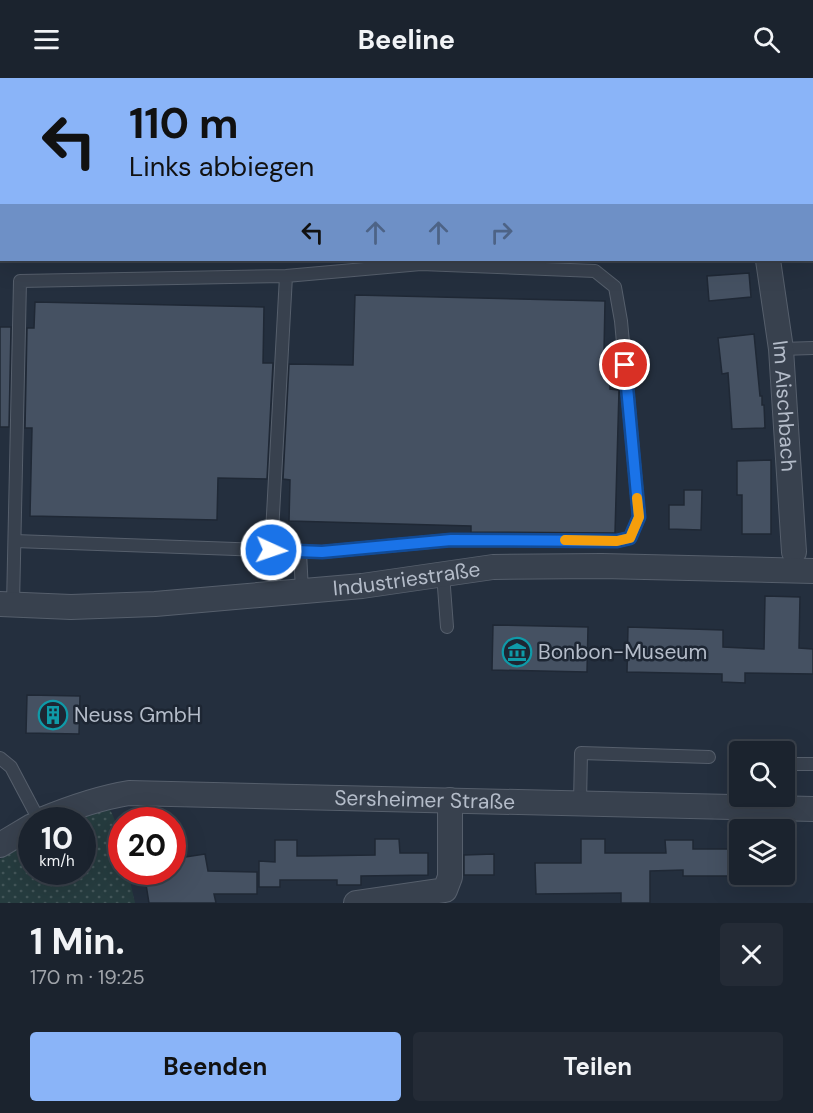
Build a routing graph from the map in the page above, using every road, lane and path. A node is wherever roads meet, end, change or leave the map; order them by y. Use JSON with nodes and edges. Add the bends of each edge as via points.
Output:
{"nodes":[{"id":1,"x":768,"y":261,"type":"edge"},
{"id":2,"x":286,"y":276,"type":"junction"},
{"id":3,"x":813,"y":348,"type":"edge"},
{"id":4,"x":780,"y":349,"type":"junction"},
{"id":5,"x":15,"y":541,"type":"junction"},
{"id":6,"x":271,"y":550,"type":"junction"},
{"id":7,"x":300,"y":552,"type":"junction"},
{"id":8,"x":794,"y":552,"type":"dead end"},
{"id":9,"x":813,"y":571,"type":"edge"},
{"id":10,"x":443,"y":574,"type":"junction"},
{"id":11,"x":302,"y":591,"type":"junction"},
{"id":12,"x":6,"y":604,"type":"edge"},
{"id":13,"x":447,"y":627,"type":"dead end"},
{"id":14,"x":709,"y":757,"type":"dead end"},
{"id":15,"x":0,"y":758,"type":"edge"},
{"id":16,"x":795,"y":764,"type":"edge"},
{"id":17,"x":813,"y":764,"type":"edge"},
{"id":18,"x":450,"y":800,"type":"junction"},
{"id":19,"x":580,"y":803,"type":"junction"},
{"id":20,"x":33,"y":807,"type":"edge"},
{"id":21,"x":74,"y":807,"type":"edge"},
{"id":22,"x":813,"y":808,"type":"edge"},
{"id":23,"x":18,"y":834,"type":"edge"},
{"id":24,"x":0,"y":845,"type":"edge"},
{"id":25,"x":356,"y":903,"type":"edge"}],
"edges":[{"from":1,"to":4,"type":"street","name":"Im Aischbach"},
{"from":2,"to":5,"type":"lane","via":[[20,281]]},
{"from":2,"to":6,"type":"lane"},
{"from":2,"to":7,"type":"lane","via":[[421,264],[595,271],[615,287],[639,517],[630,538],[617,541],[451,540]]},
{"from":3,"to":4,"type":"lane"},
{"from":4,"to":8,"type":"street","name":"Im Aischbach"},
{"from":5,"to":6,"type":"lane"},
{"from":5,"to":12,"type":"lane"},
{"from":6,"to":7,"type":"lane"},
{"from":7,"to":11,"type":"lane"},
{"from":9,"to":10,"type":"street","name":"Industriestraße","via":[[591,566],[493,567]]},
{"from":10,"to":11,"type":"street","name":"Industriestraße"},
{"from":10,"to":13,"type":"lane"},
{"from":11,"to":12,"type":"street","name":"Industriestraße","via":[[155,604]]},
{"from":14,"to":19,"type":"lane","via":[[581,753]]},
{"from":15,"to":20,"type":"lane","via":[[11,767]]},
{"from":16,"to":17,"type":"lane"},
{"from":18,"to":19,"type":"street","name":"Sersheimer Straße"},
{"from":18,"to":21,"type":"street","name":"Sersheimer Straße","via":[[129,792]]},
{"from":18,"to":25,"type":"street","via":[[450,877],[445,890]]},
{"from":19,"to":22,"type":"street","name":"Sersheimer Straße"},
{"from":23,"to":24,"type":"street"}]}
